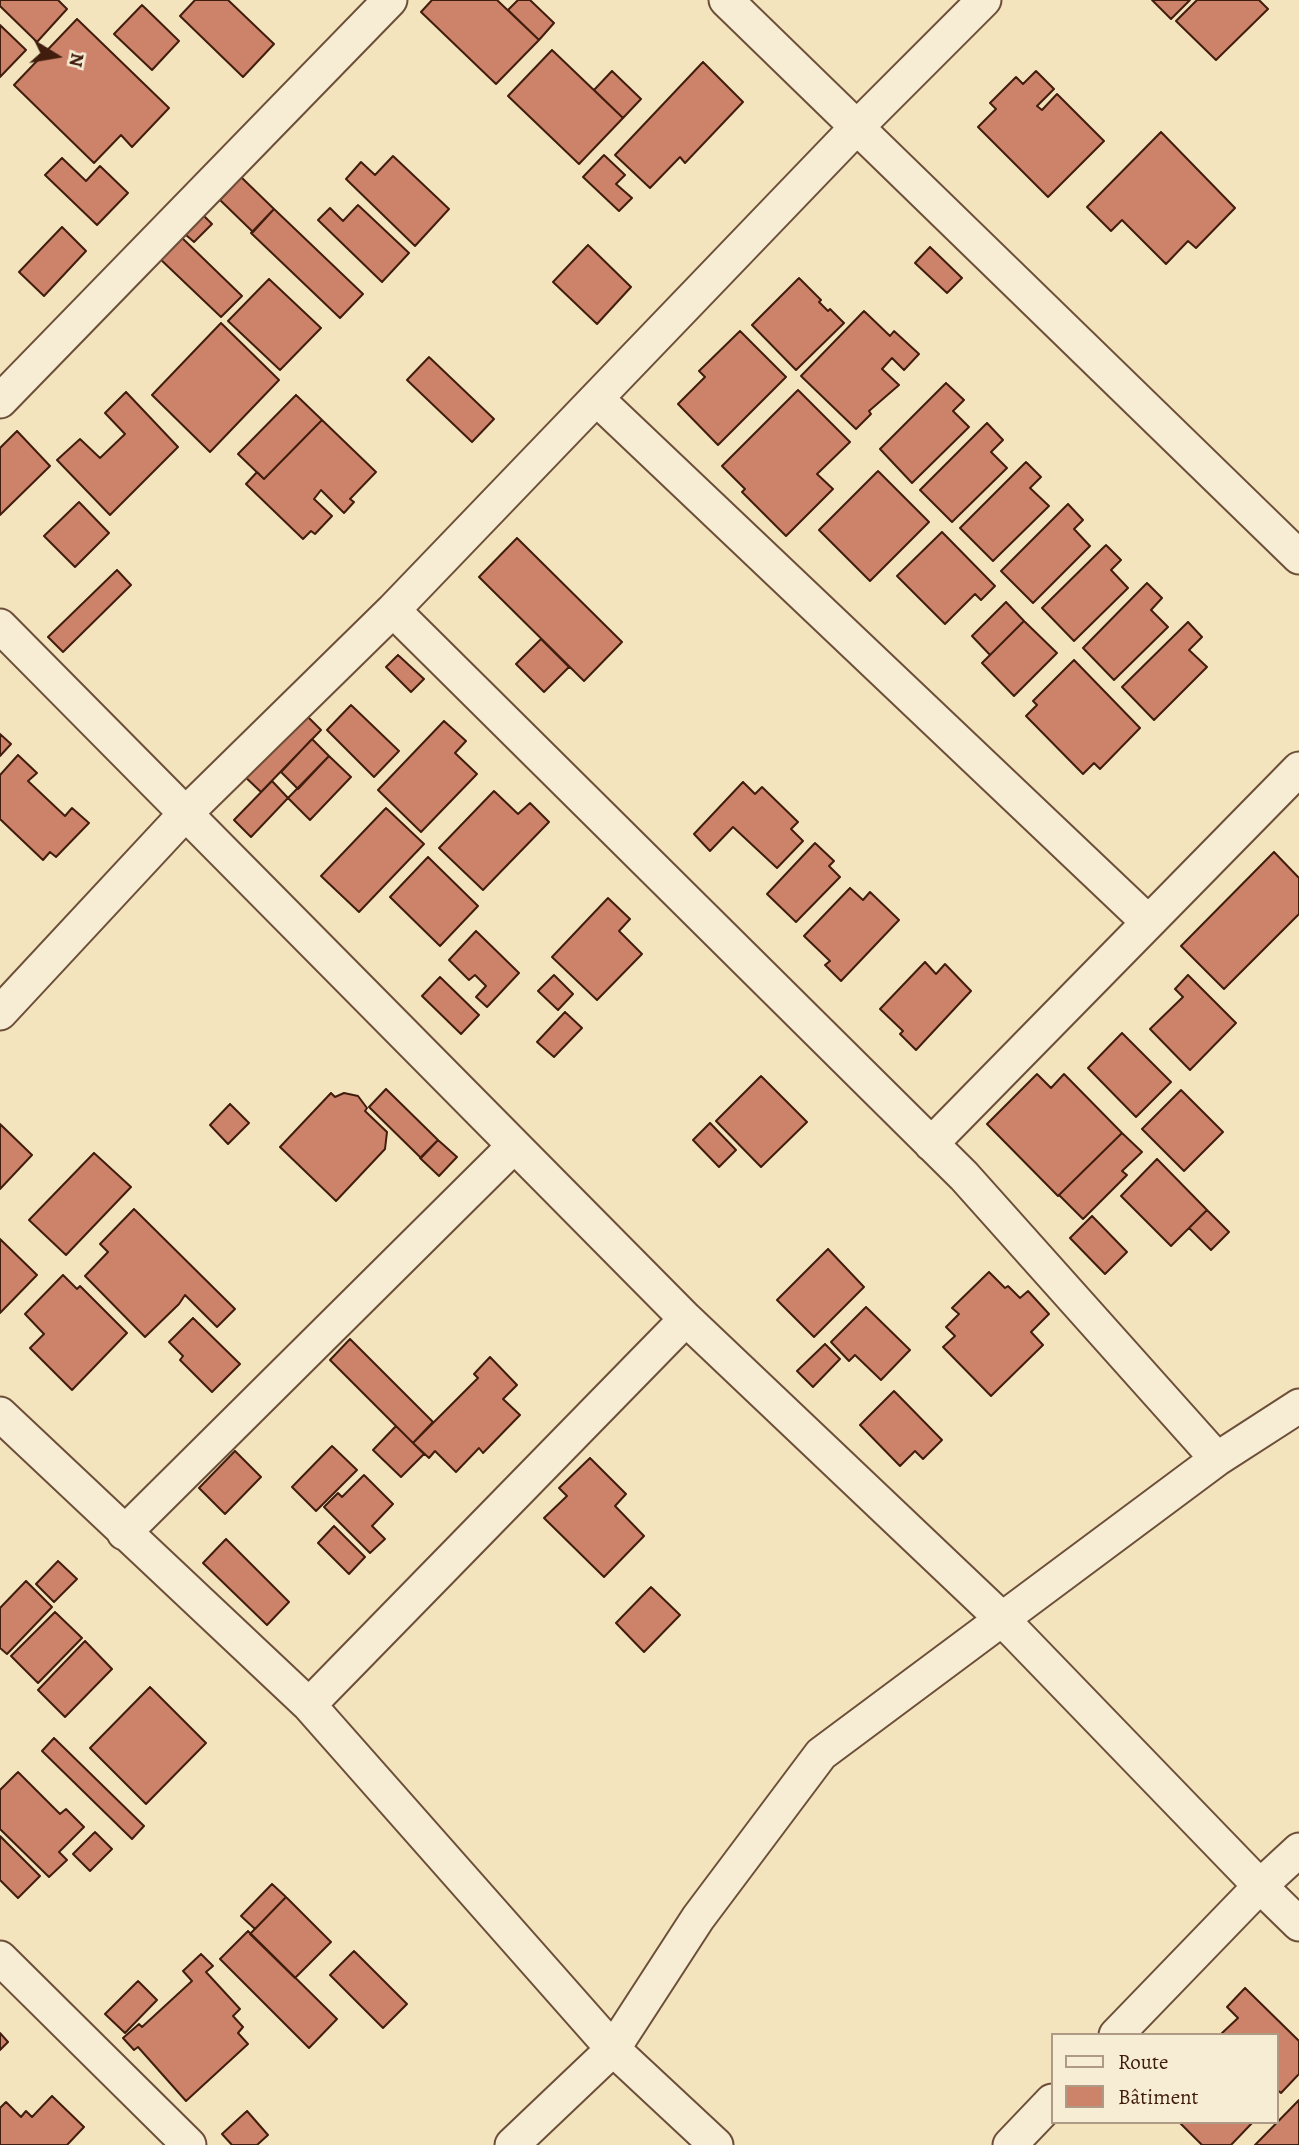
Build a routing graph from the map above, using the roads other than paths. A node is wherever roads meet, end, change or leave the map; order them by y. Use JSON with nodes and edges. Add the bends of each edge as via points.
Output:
{"nodes":[{"id":1,"x":390,"y":0,"type":"edge"},
{"id":2,"x":726,"y":0,"type":"edge"},
{"id":3,"x":984,"y":0,"type":"edge"},
{"id":4,"x":858,"y":127,"type":"junction"},
{"id":5,"x":597,"y":399,"type":"junction"},
{"id":6,"x":0,"y":401,"type":"edge"},
{"id":7,"x":1299,"y":557,"type":"edge"},
{"id":8,"x":393,"y":610,"type":"junction"},
{"id":9,"x":0,"y":626,"type":"edge"},
{"id":10,"x":1299,"y":769,"type":"edge"},
{"id":11,"x":186,"y":813,"type":"junction"},
{"id":12,"x":1148,"y":922,"type":"junction"},
{"id":13,"x":0,"y":1013,"type":"edge"},
{"id":14,"x":930,"y":1144,"type":"junction"},
{"id":15,"x":514,"y":1146,"type":"junction"},
{"id":16,"x":686,"y":1319,"type":"junction"},
{"id":17,"x":1299,"y":1406,"type":"edge"},
{"id":18,"x":0,"y":1414,"type":"edge"},
{"id":19,"x":1217,"y":1459,"type":"junction"},
{"id":20,"x":124,"y":1533,"type":"junction"},
{"id":21,"x":1000,"y":1618,"type":"junction"},
{"id":22,"x":309,"y":1705,"type":"junction"},
{"id":23,"x":1299,"y":1850,"type":"edge"},
{"id":24,"x":1260,"y":1886,"type":"junction"},
{"id":25,"x":1299,"y":1924,"type":"edge"},
{"id":26,"x":0,"y":1958,"type":"edge"},
{"id":27,"x":1118,"y":2033,"type":"edge"},
{"id":28,"x":613,"y":2049,"type":"junction"},
{"id":29,"x":1050,"y":2103,"type":"edge"},
{"id":30,"x":190,"y":2145,"type":"edge"},
{"id":31,"x":512,"y":2145,"type":"edge"},
{"id":32,"x":716,"y":2145,"type":"edge"},
{"id":33,"x":1010,"y":2145,"type":"edge"}],
"edges":[{"from":1,"to":6,"type":"street"},
{"from":2,"to":4,"type":"street"},
{"from":3,"to":4,"type":"street"},
{"from":4,"to":5,"type":"street"},
{"from":4,"to":7,"type":"street"},
{"from":5,"to":8,"type":"street"},
{"from":5,"to":12,"type":"street"},
{"from":8,"to":11,"type":"street"},
{"from":8,"to":14,"type":"street"},
{"from":9,"to":11,"type":"street"},
{"from":10,"to":12,"type":"street"},
{"from":11,"to":13,"type":"street"},
{"from":11,"to":15,"type":"street"},
{"from":12,"to":14,"type":"street"},
{"from":14,"to":19,"type":"street"},
{"from":15,"to":16,"type":"street"},
{"from":15,"to":20,"type":"street"},
{"from":16,"to":21,"type":"street"},
{"from":16,"to":22,"type":"street"},
{"from":17,"to":19,"type":"street"},
{"from":18,"to":20,"type":"street"},
{"from":19,"to":21,"type":"street"},
{"from":20,"to":22,"type":"street"},
{"from":21,"to":24,"type":"street"},
{"from":21,"to":28,"type":"street","via":[[821,1754],[698,1918]]},
{"from":22,"to":28,"type":"street"},
{"from":23,"to":24,"type":"street"},
{"from":24,"to":25,"type":"street"},
{"from":24,"to":27,"type":"street"},
{"from":26,"to":30,"type":"street"},
{"from":28,"to":31,"type":"street"},
{"from":28,"to":32,"type":"street"},
{"from":29,"to":33,"type":"street"}]}
